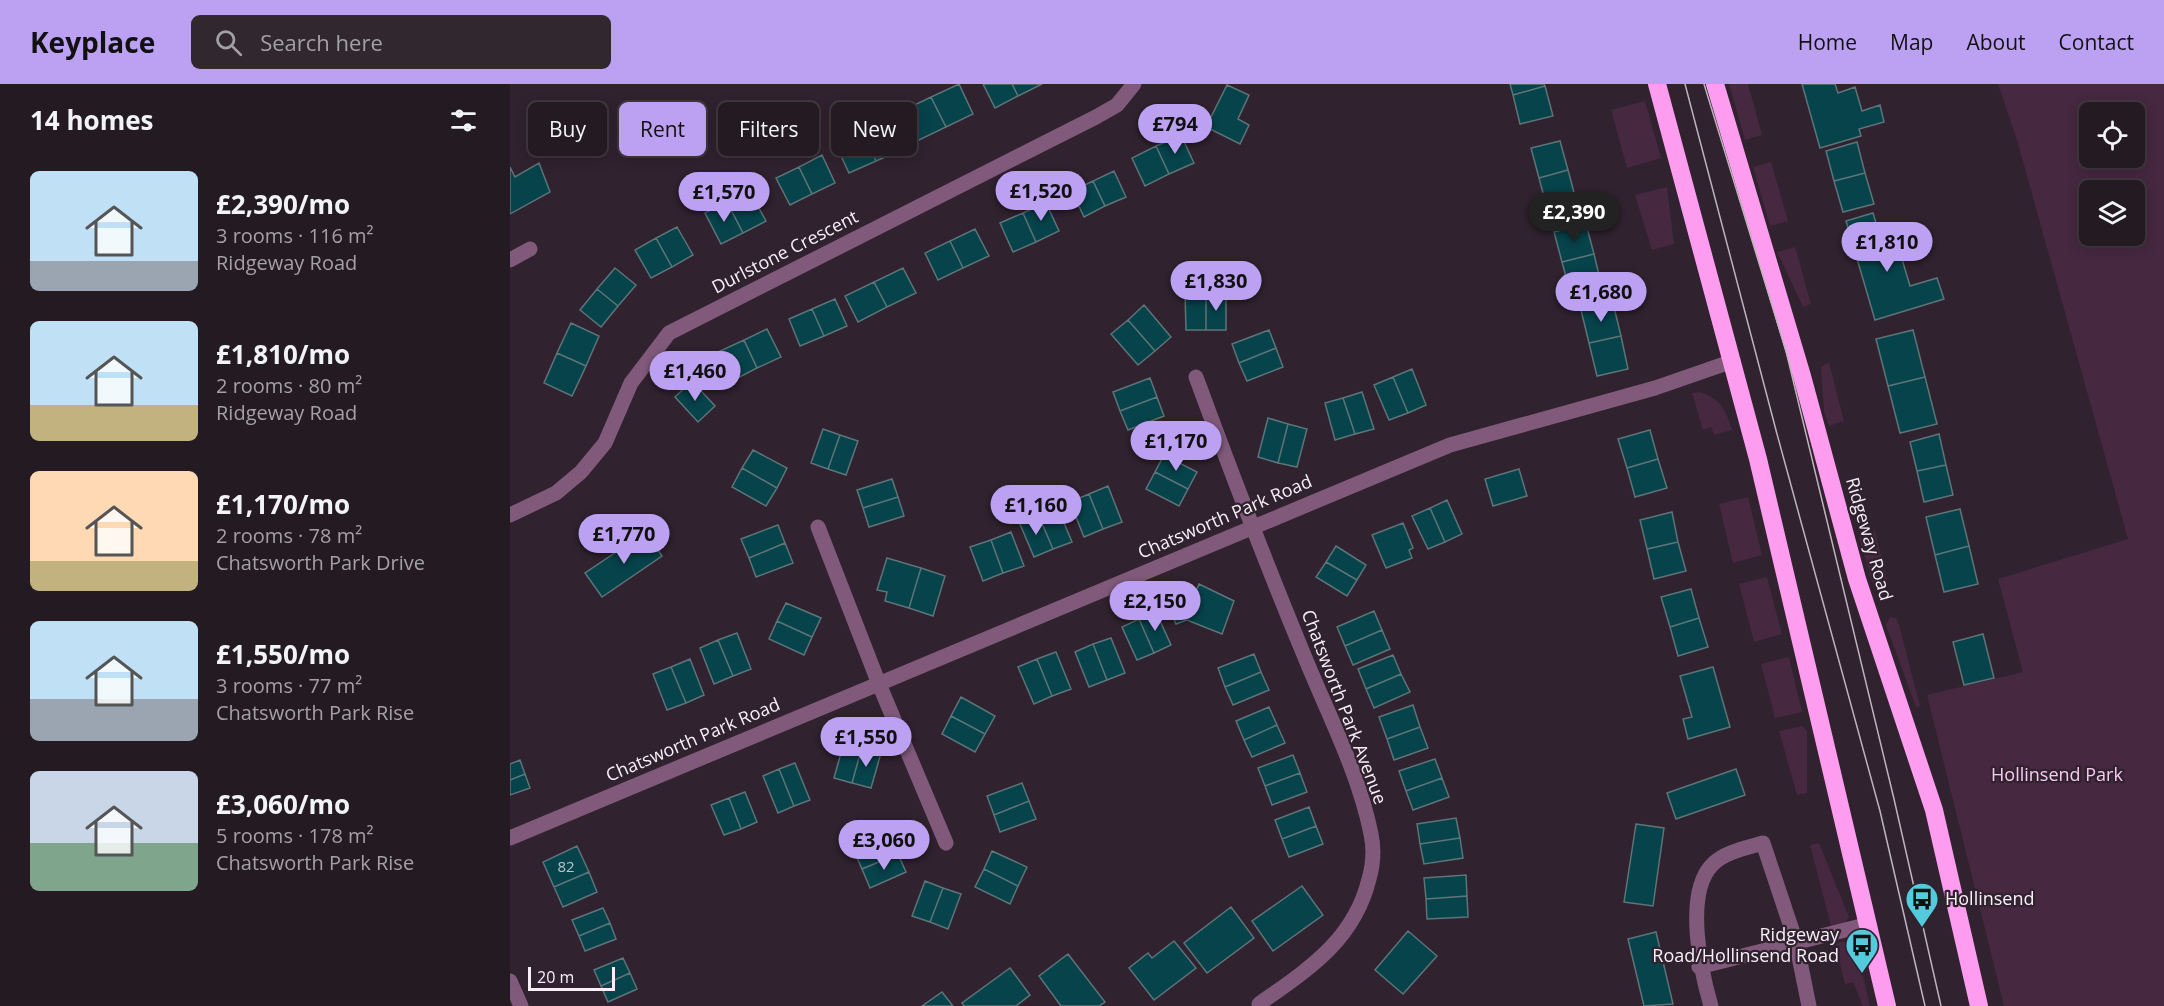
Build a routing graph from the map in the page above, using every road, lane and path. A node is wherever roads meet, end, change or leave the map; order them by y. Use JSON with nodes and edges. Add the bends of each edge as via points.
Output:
{"nodes":[{"id":1,"x":1134,"y":84,"type":"edge"},
{"id":2,"x":1657,"y":84,"type":"edge"},
{"id":3,"x":1715,"y":84,"type":"edge"},
{"id":4,"x":530,"y":249,"type":"dead end"},
{"id":5,"x":510,"y":260,"type":"edge"},
{"id":6,"x":1732,"y":361,"type":"junction"},
{"id":7,"x":1196,"y":377,"type":"dead end"},
{"id":8,"x":510,"y":515,"type":"edge"},
{"id":9,"x":818,"y":527,"type":"dead end"},
{"id":10,"x":1251,"y":527,"type":"junction"},
{"id":11,"x":879,"y":684,"type":"junction"},
{"id":12,"x":510,"y":838,"type":"edge"},
{"id":13,"x":946,"y":843,"type":"dead end"},
{"id":14,"x":1869,"y":924,"type":"junction"},
{"id":15,"x":1796,"y":942,"type":"junction"},
{"id":16,"x":1700,"y":968,"type":"junction"},
{"id":17,"x":510,"y":981,"type":"edge"},
{"id":18,"x":1258,"y":1005,"type":"edge"},
{"id":19,"x":521,"y":1006,"type":"edge"},
{"id":20,"x":1711,"y":1006,"type":"edge"},
{"id":21,"x":1809,"y":1006,"type":"edge"},
{"id":22,"x":1887,"y":1006,"type":"edge"},
{"id":23,"x":1979,"y":1006,"type":"edge"}],
"edges":[{"from":1,"to":8,"type":"street","name":"Durlstone Crescent","via":[[1117,105],[1096,117],[669,333],[632,383],[605,443],[581,472],[556,494]]},
{"from":2,"to":6,"type":"highway"},
{"from":3,"to":23,"type":"highway","name":"Ridgeway Road","via":[[1802,376],[1857,579],[1934,810]]},
{"from":4,"to":5,"type":"street"},
{"from":6,"to":10,"type":"street","name":"Chatsworth Park Road","via":[[1655,388],[1450,445]]},
{"from":6,"to":14,"type":"highway"},
{"from":7,"to":10,"type":"street","name":"Chatsworth Park Avenue"},
{"from":9,"to":11,"type":"street"},
{"from":10,"to":11,"type":"street","name":"Chatsworth Park Road"},
{"from":10,"to":18,"type":"street","name":"Chatsworth Park Avenue","via":[[1358,789],[1373,851],[1366,891],[1344,935],[1319,961]]},
{"from":11,"to":12,"type":"street","name":"Chatsworth Park Road"},
{"from":11,"to":13,"type":"street"},
{"from":14,"to":15,"type":"street"},
{"from":14,"to":22,"type":"highway"},
{"from":15,"to":16,"type":"street"},
{"from":15,"to":16,"type":"street","via":[[1763,843],[1732,852],[1711,866],[1700,891],[1696,934]]},
{"from":15,"to":21,"type":"street"},
{"from":16,"to":20,"type":"street"},
{"from":17,"to":19,"type":"street"}]}
